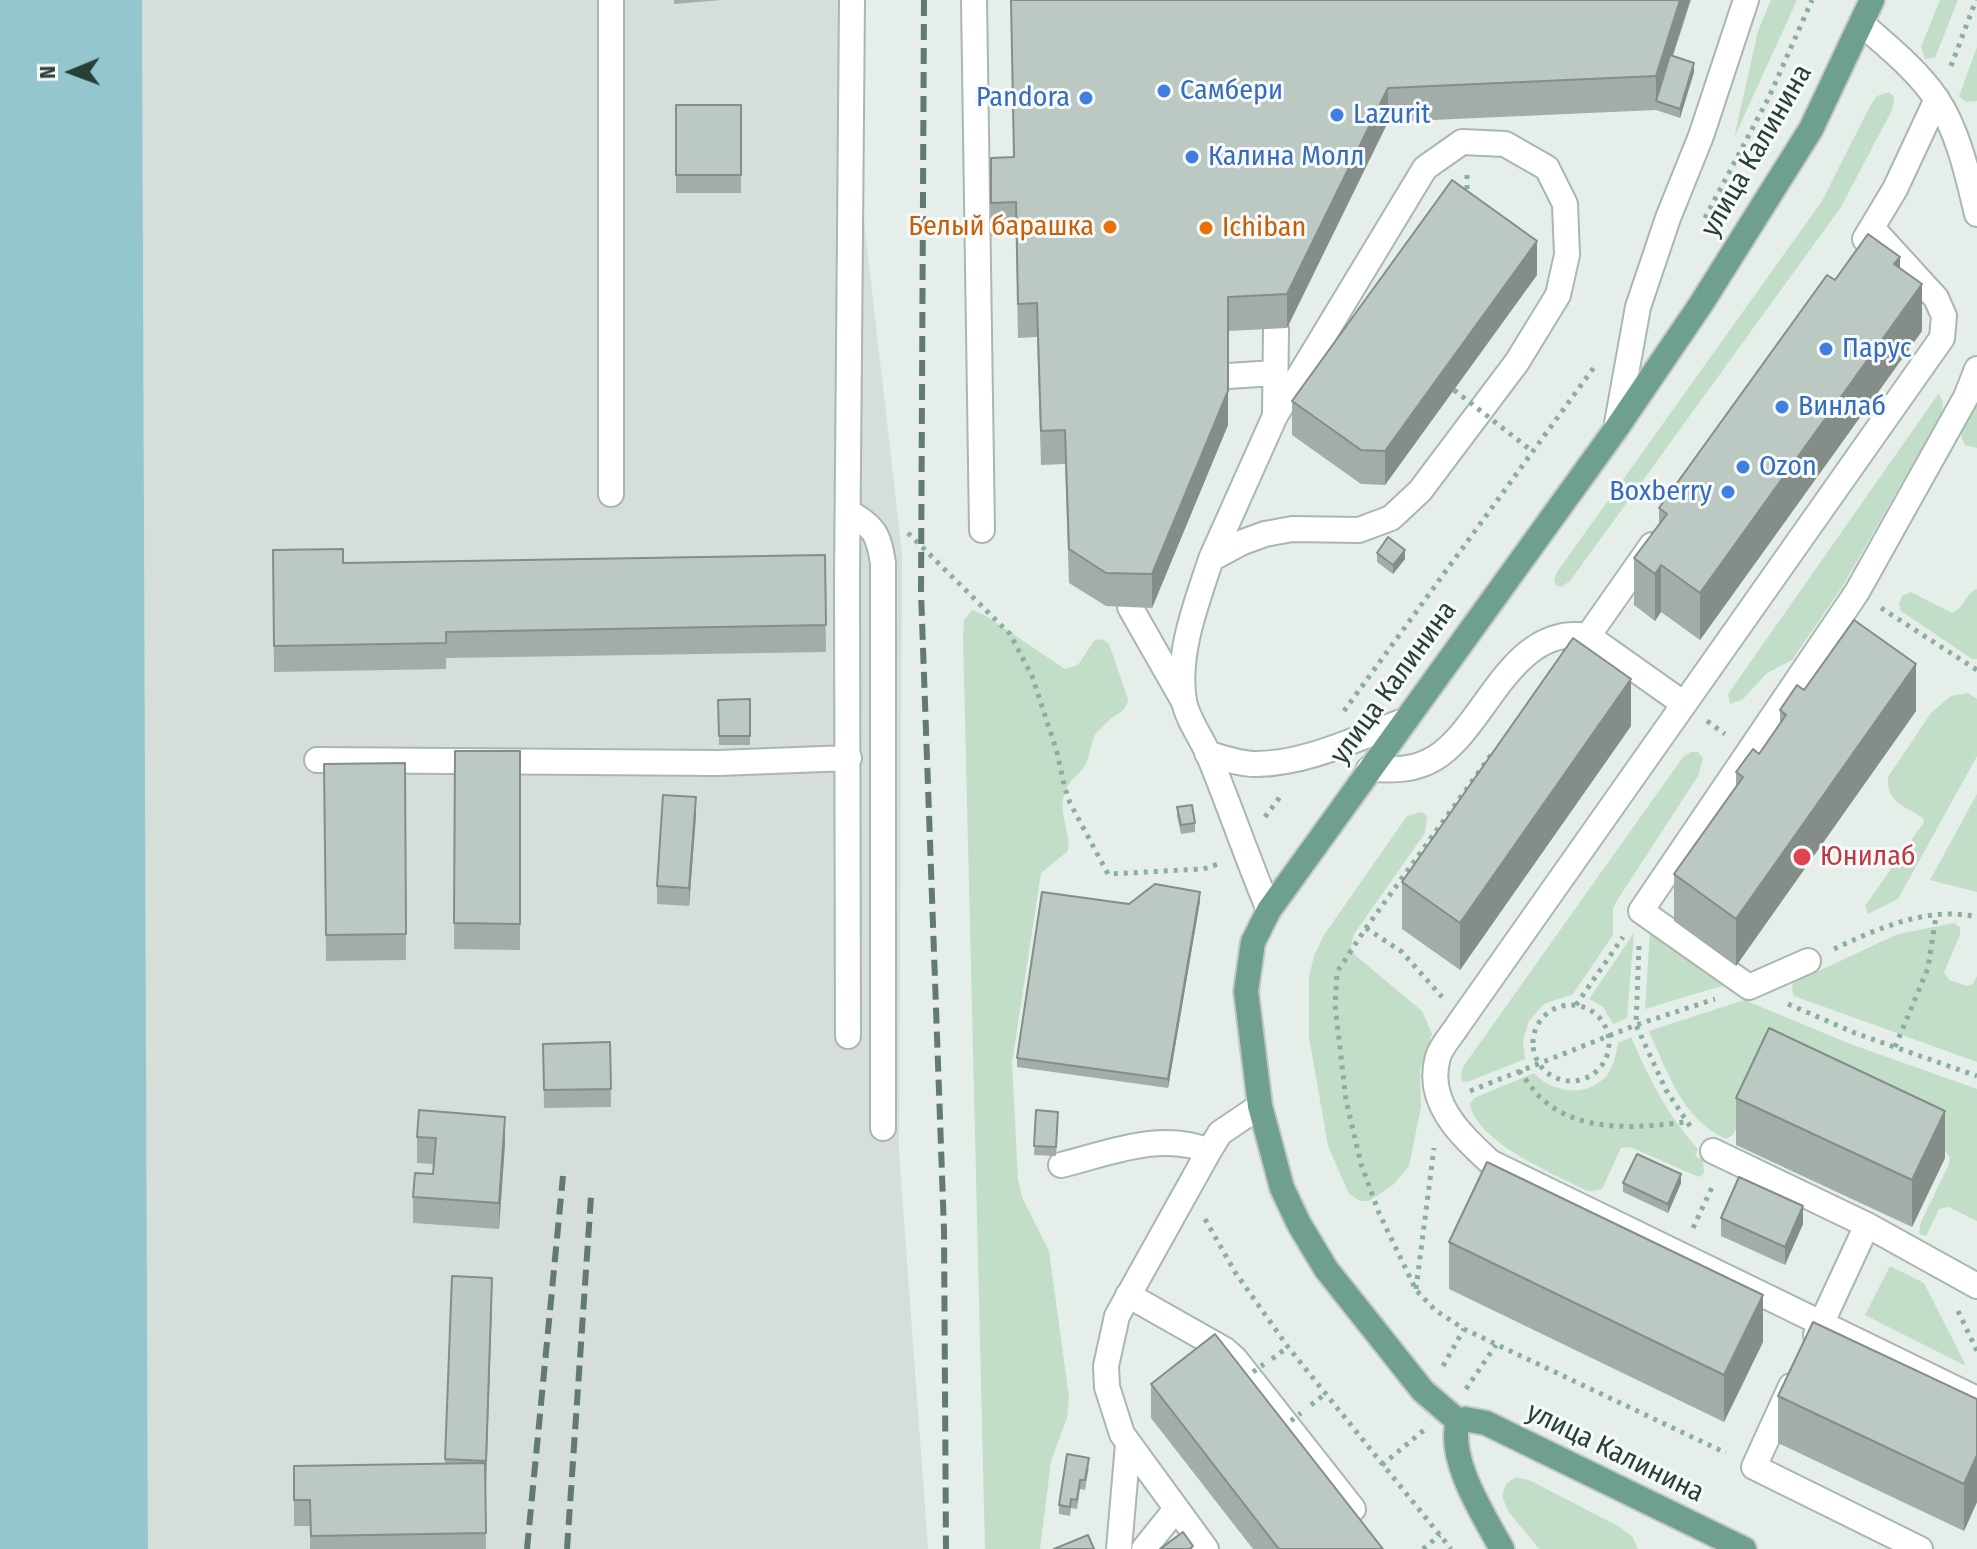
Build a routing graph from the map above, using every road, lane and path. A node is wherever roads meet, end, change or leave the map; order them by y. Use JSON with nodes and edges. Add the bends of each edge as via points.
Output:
{"nodes":[{"id":1,"x":611,"y":0,"type":"edge"},
{"id":2,"x":852,"y":0,"type":"edge"},
{"id":3,"x":974,"y":0,"type":"edge"},
{"id":4,"x":1746,"y":0,"type":"edge"},
{"id":5,"x":1812,"y":0,"type":"edge"},
{"id":6,"x":1872,"y":0,"type":"edge"},
{"id":7,"x":1976,"y":0,"type":"edge"},
{"id":8,"x":1862,"y":24,"type":"junction"},
{"id":9,"x":1937,"y":99,"type":"junction"},
{"id":10,"x":1977,"y":214,"type":"edge"},
{"id":11,"x":1704,"y":220,"type":"dead end"},
{"id":12,"x":1873,"y":229,"type":"junction"},
{"id":13,"x":1855,"y":254,"type":"edge"},
{"id":14,"x":1276,"y":329,"type":"edge"},
{"id":15,"x":1603,"y":355,"type":"dead end"},
{"id":16,"x":1977,"y":369,"type":"edge"},
{"id":17,"x":1275,"y":373,"type":"junction"},
{"id":18,"x":1228,"y":376,"type":"edge"},
{"id":19,"x":1454,"y":390,"type":"edge"},
{"id":20,"x":1275,"y":416,"type":"junction"},
{"id":21,"x":1616,"y":429,"type":"junction"},
{"id":22,"x":1532,"y":451,"type":"junction"},
{"id":23,"x":611,"y":494,"type":"dead end"},
{"id":24,"x":848,"y":512,"type":"junction"},
{"id":25,"x":1668,"y":521,"type":"edge"},
{"id":26,"x":900,"y":526,"type":"dead end"},
{"id":27,"x":982,"y":530,"type":"dead end"},
{"id":28,"x":1211,"y":559,"type":"junction"},
{"id":29,"x":1857,"y":592,"type":"junction"},
{"id":30,"x":1130,"y":607,"type":"edge"},
{"id":31,"x":1829,"y":634,"type":"junction"},
{"id":32,"x":1588,"y":636,"type":"junction"},
{"id":33,"x":1851,"y":650,"type":"edge"},
{"id":34,"x":1977,"y":670,"type":"edge"},
{"id":35,"x":1184,"y":703,"type":"junction"},
{"id":36,"x":1684,"y":704,"type":"junction"},
{"id":37,"x":1404,"y":721,"type":"junction"},
{"id":38,"x":1497,"y":747,"type":"edge"},
{"id":39,"x":1207,"y":753,"type":"junction"},
{"id":40,"x":1313,"y":753,"type":"junction"},
{"id":41,"x":849,"y":758,"type":"junction"},
{"id":42,"x":317,"y":760,"type":"dead end"},
{"id":43,"x":1369,"y":769,"type":"junction"},
{"id":44,"x":1242,"y":848,"type":"junction"},
{"id":45,"x":1269,"y":910,"type":"junction"},
{"id":46,"x":1641,"y":911,"type":"junction"},
{"id":47,"x":1936,"y":916,"type":"junction"},
{"id":48,"x":1977,"y":917,"type":"edge"},
{"id":49,"x":1366,"y":928,"type":"junction"},
{"id":50,"x":1808,"y":961,"type":"joint"},
{"id":51,"x":1749,"y":987,"type":"junction"},
{"id":52,"x":1576,"y":1005,"type":"junction"},
{"id":53,"x":1458,"y":1025,"type":"junction"},
{"id":54,"x":1636,"y":1025,"type":"junction"},
{"id":55,"x":848,"y":1036,"type":"dead end"},
{"id":56,"x":1609,"y":1036,"type":"junction"},
{"id":57,"x":1895,"y":1047,"type":"junction"},
{"id":58,"x":1539,"y":1063,"type":"junction"},
{"id":59,"x":1519,"y":1071,"type":"junction"},
{"id":60,"x":1977,"y":1076,"type":"edge"},
{"id":61,"x":1500,"y":1078,"type":"dead end"},
{"id":62,"x":1440,"y":1103,"type":"junction"},
{"id":63,"x":1260,"y":1106,"type":"junction"},
{"id":64,"x":1685,"y":1122,"type":"junction"},
{"id":65,"x":883,"y":1128,"type":"dead end"},
{"id":66,"x":1209,"y":1151,"type":"junction"},
{"id":67,"x":1713,"y":1151,"type":"junction"},
{"id":68,"x":1061,"y":1165,"type":"dead end"},
{"id":69,"x":1195,"y":1180,"type":"junction"},
{"id":70,"x":1867,"y":1225,"type":"junction"},
{"id":71,"x":1681,"y":1255,"type":"junction"},
{"id":72,"x":1977,"y":1286,"type":"edge"},
{"id":73,"x":1416,"y":1290,"type":"junction"},
{"id":74,"x":1128,"y":1295,"type":"junction"},
{"id":75,"x":1821,"y":1323,"type":"junction"},
{"id":76,"x":1464,"y":1329,"type":"junction"},
{"id":77,"x":1497,"y":1344,"type":"junction"},
{"id":78,"x":1264,"y":1364,"type":"dead end"},
{"id":79,"x":1445,"y":1365,"type":"dead end"},
{"id":80,"x":1242,"y":1380,"type":"edge"},
{"id":81,"x":1473,"y":1381,"type":"dead end"},
{"id":82,"x":1977,"y":1399,"type":"edge"},
{"id":83,"x":1301,"y":1413,"type":"dead end"},
{"id":84,"x":1458,"y":1421,"type":"junction"},
{"id":85,"x":1280,"y":1430,"type":"edge"},
{"id":86,"x":1128,"y":1444,"type":"junction"},
{"id":87,"x":1754,"y":1467,"type":"junction"},
{"id":88,"x":1176,"y":1509,"type":"junction"},
{"id":89,"x":1353,"y":1509,"type":"edge"},
{"id":90,"x":1440,"y":1535,"type":"junction"},
{"id":91,"x":1718,"y":1542,"type":"edge"},
{"id":92,"x":1119,"y":1549,"type":"edge"},
{"id":93,"x":1144,"y":1549,"type":"edge"},
{"id":94,"x":1206,"y":1549,"type":"edge"},
{"id":95,"x":1423,"y":1549,"type":"edge"},
{"id":96,"x":1451,"y":1549,"type":"edge"},
{"id":97,"x":1502,"y":1549,"type":"edge"},
{"id":98,"x":1744,"y":1549,"type":"edge"},
{"id":99,"x":1920,"y":1549,"type":"edge"}],
"edges":[{"from":1,"to":23,"type":"street"},
{"from":2,"to":24,"type":"street"},
{"from":3,"to":27,"type":"street"},
{"from":4,"to":21,"type":"street","via":[[1638,307]]},
{"from":5,"to":11,"type":"path","via":[[1769,97]]},
{"from":6,"to":8,"type":"main road","name":"улица Калинина"},
{"from":7,"to":9,"type":"path"},
{"from":8,"to":9,"type":"street","via":[[1914,70]]},
{"from":8,"to":21,"type":"main road","name":"улица Калинина","via":[[1811,129]]},
{"from":9,"to":10,"type":"street","via":[[1955,138]]},
{"from":9,"to":12,"type":"street"},
{"from":12,"to":13,"type":"street"},
{"from":12,"to":36,"type":"street","via":[[1936,298],[1944,316],[1942,338]]},
{"from":14,"to":17,"type":"street"},
{"from":15,"to":22,"type":"path"},
{"from":16,"to":29,"type":"street"},
{"from":17,"to":18,"type":"street"},
{"from":17,"to":20,"type":"street"},
{"from":19,"to":22,"type":"path","bridge":true},
{"from":20,"to":28,"type":"street"},
{"from":20,"to":28,"type":"street","via":[[1425,168],[1462,142],[1505,144],[1547,168],[1565,204],[1567,255],[1558,295],[1517,362],[1420,491],[1391,518],[1359,530],[1265,534]]},
{"from":21,"to":37,"type":"main road","name":"улица Калинина"},
{"from":22,"to":40,"type":"path"},
{"from":24,"to":41,"type":"street"},
{"from":24,"to":65,"type":"street","via":[[871,526],[880,540],[883,563]]},
{"from":25,"to":32,"type":"street"},
{"from":26,"to":44,"type":"path","via":[[1010,634],[1021,652],[1048,722],[1070,803],[1108,874],[1203,869],[1232,859]]},
{"from":28,"to":35,"type":"street","via":[[1187,642]]},
{"from":29,"to":31,"type":"street"},
{"from":29,"to":34,"type":"path"},
{"from":30,"to":35,"type":"street"},
{"from":31,"to":33,"type":"street"},
{"from":31,"to":46,"type":"street"},
{"from":32,"to":36,"type":"street"},
{"from":32,"to":43,"type":"street","via":[[1559,636],[1530,652],[1435,758],[1401,771]]},
{"from":35,"to":39,"type":"street"},
{"from":36,"to":53,"type":"street"},
{"from":37,"to":40,"type":"street"},
{"from":37,"to":43,"type":"main road","name":"улица Калинина"},
{"from":38,"to":49,"type":"path"},
{"from":39,"to":40,"type":"street","via":[[1255,764]]},
{"from":39,"to":44,"type":"street"},
{"from":40,"to":44,"type":"path"},
{"from":41,"to":42,"type":"street","via":[[719,763]]},
{"from":41,"to":55,"type":"street"},
{"from":43,"to":45,"type":"main road","name":"улица Калинина"},
{"from":44,"to":45,"type":"street"},
{"from":45,"to":63,"type":"main road","name":"улица Калинина","via":[[1253,942],[1246,991]]},
{"from":46,"to":51,"type":"street"},
{"from":46,"to":52,"type":"path"},
{"from":46,"to":54,"type":"path"},
{"from":47,"to":48,"type":"path"},
{"from":47,"to":50,"type":"path","via":[[1891,923]]},
{"from":47,"to":57,"type":"path","via":[[1928,968]]},
{"from":49,"to":53,"type":"path","via":[[1402,952],[1438,991]]},
{"from":49,"to":73,"type":"path","via":[[1337,972],[1336,1026],[1346,1100],[1379,1213]]},
{"from":50,"to":51,"type":"street"},
{"from":51,"to":54,"type":"path"},
{"from":51,"to":57,"type":"path"},
{"from":52,"to":56,"type":"path","via":[[1597,1015]]},
{"from":52,"to":58,"type":"path","via":[[1552,1009],[1535,1028],[1533,1052]]},
{"from":53,"to":62,"type":"street","via":[[1438,1055]]},
{"from":54,"to":56,"type":"path"},
{"from":54,"to":64,"type":"path"},
{"from":56,"to":58,"type":"path"},
{"from":56,"to":58,"type":"path","via":[[1606,1058],[1590,1076],[1556,1078]]},
{"from":57,"to":60,"type":"path"},
{"from":58,"to":59,"type":"path"},
{"from":59,"to":61,"type":"path"},
{"from":59,"to":64,"type":"path","via":[[1540,1098],[1570,1116],[1642,1127]]},
{"from":62,"to":71,"type":"street","via":[[1457,1131],[1490,1162]]},
{"from":62,"to":73,"type":"path"},
{"from":63,"to":66,"type":"street","via":[[1220,1133]]},
{"from":63,"to":84,"type":"main road","name":"улица Калинина","via":[[1282,1188],[1326,1269],[1423,1391]]},
{"from":64,"to":67,"type":"path"},
{"from":66,"to":68,"type":"street","via":[[1165,1141]]},
{"from":66,"to":69,"type":"street"},
{"from":67,"to":70,"type":"street"},
{"from":67,"to":71,"type":"path","via":[[1714,1181]]},
{"from":69,"to":74,"type":"street"},
{"from":69,"to":90,"type":"path","via":[[1206,1220],[1235,1272],[1288,1347]]},
{"from":70,"to":72,"type":"street"},
{"from":70,"to":75,"type":"street"},
{"from":71,"to":75,"type":"street"},
{"from":73,"to":76,"type":"path"},
{"from":74,"to":86,"type":"street","via":[[1117,1316],[1106,1366],[1110,1400]]},
{"from":74,"to":89,"type":"street","via":[[1235,1359]]},
{"from":75,"to":82,"type":"street"},
{"from":75,"to":87,"type":"street"},
{"from":76,"to":77,"type":"path"},
{"from":76,"to":79,"type":"path"},
{"from":77,"to":81,"type":"path"},
{"from":77,"to":87,"type":"path"},
{"from":78,"to":80,"type":"path","bridge":true},
{"from":83,"to":85,"type":"path","bridge":true},
{"from":84,"to":91,"type":"main road","name":"улица Калинина","via":[[1486,1423]]},
{"from":84,"to":97,"type":"main road","via":[[1461,1466]]},
{"from":86,"to":88,"type":"street"},
{"from":86,"to":92,"type":"street"},
{"from":87,"to":99,"type":"street"},
{"from":88,"to":93,"type":"street"},
{"from":88,"to":94,"type":"street"},
{"from":90,"to":95,"type":"path"},
{"from":90,"to":96,"type":"path"},
{"from":91,"to":98,"type":"main road","name":"улица Калинина"}]}
